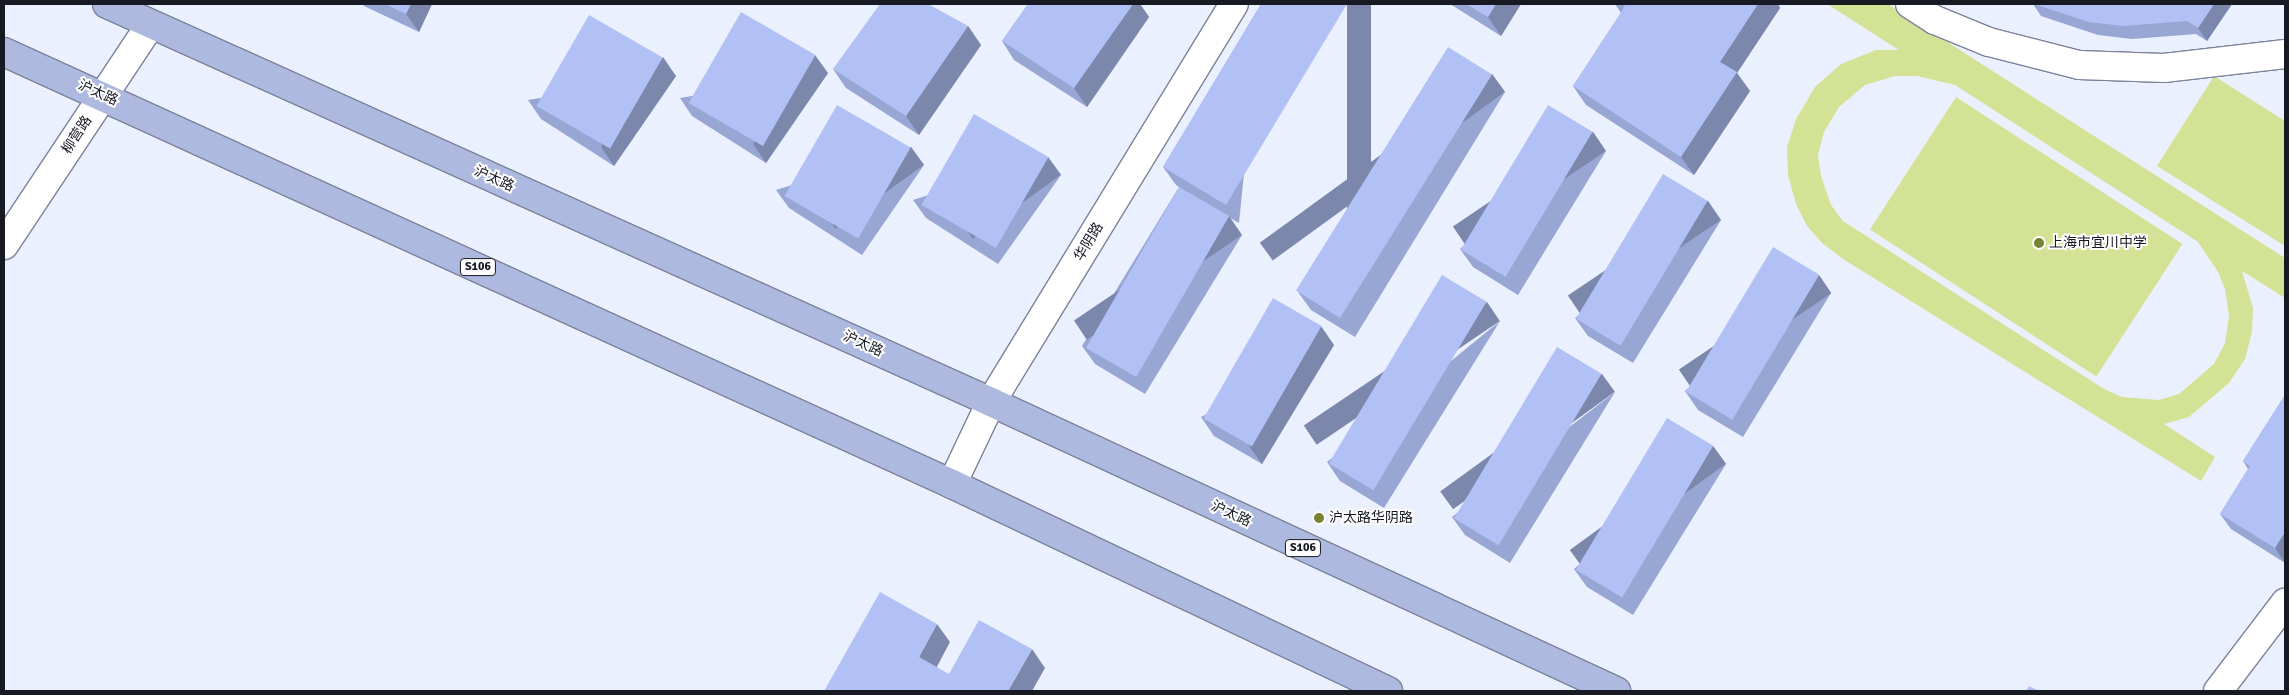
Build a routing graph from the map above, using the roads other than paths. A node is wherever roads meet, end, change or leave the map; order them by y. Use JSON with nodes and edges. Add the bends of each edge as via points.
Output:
{"nodes":[{"id":1,"x":107,"y":4,"type":"edge"},
{"id":2,"x":1234,"y":4,"type":"edge"},
{"id":3,"x":1910,"y":4,"type":"edge"},
{"id":4,"x":150,"y":24,"type":"junction"},
{"id":5,"x":4,"y":52,"type":"edge"},
{"id":6,"x":2285,"y":54,"type":"edge"},
{"id":7,"x":103,"y":95,"type":"junction"},
{"id":8,"x":4,"y":245,"type":"edge"},
{"id":9,"x":991,"y":402,"type":"junction"},
{"id":10,"x":952,"y":484,"type":"junction"},
{"id":11,"x":2285,"y":603,"type":"edge"},
{"id":12,"x":1388,"y":691,"type":"edge"},
{"id":13,"x":1616,"y":691,"type":"edge"},
{"id":14,"x":2218,"y":691,"type":"edge"}],
"edges":[{"from":1,"to":4,"type":"main road","name":"沪太路","number":"S106"},
{"from":2,"to":9,"type":"street","name":"华阴路"},
{"from":3,"to":6,"type":"street","via":[[1935,20],[1989,42],[2079,65],[2164,68]]},
{"from":4,"to":7,"type":"street","name":"柳营路"},
{"from":4,"to":9,"type":"main road","name":"沪太路","number":"S106"},
{"from":5,"to":7,"type":"main road","name":"沪太路","number":"S106"},
{"from":7,"to":8,"type":"street","name":"柳营路"},
{"from":7,"to":10,"type":"main road","name":"沪太路","number":"S106"},
{"from":9,"to":10,"type":"street","name":"华阴路"},
{"from":9,"to":13,"type":"main road","name":"沪太路","number":"S106"},
{"from":10,"to":12,"type":"main road","name":"沪太路","number":"S106"},
{"from":11,"to":14,"type":"street"}]}
